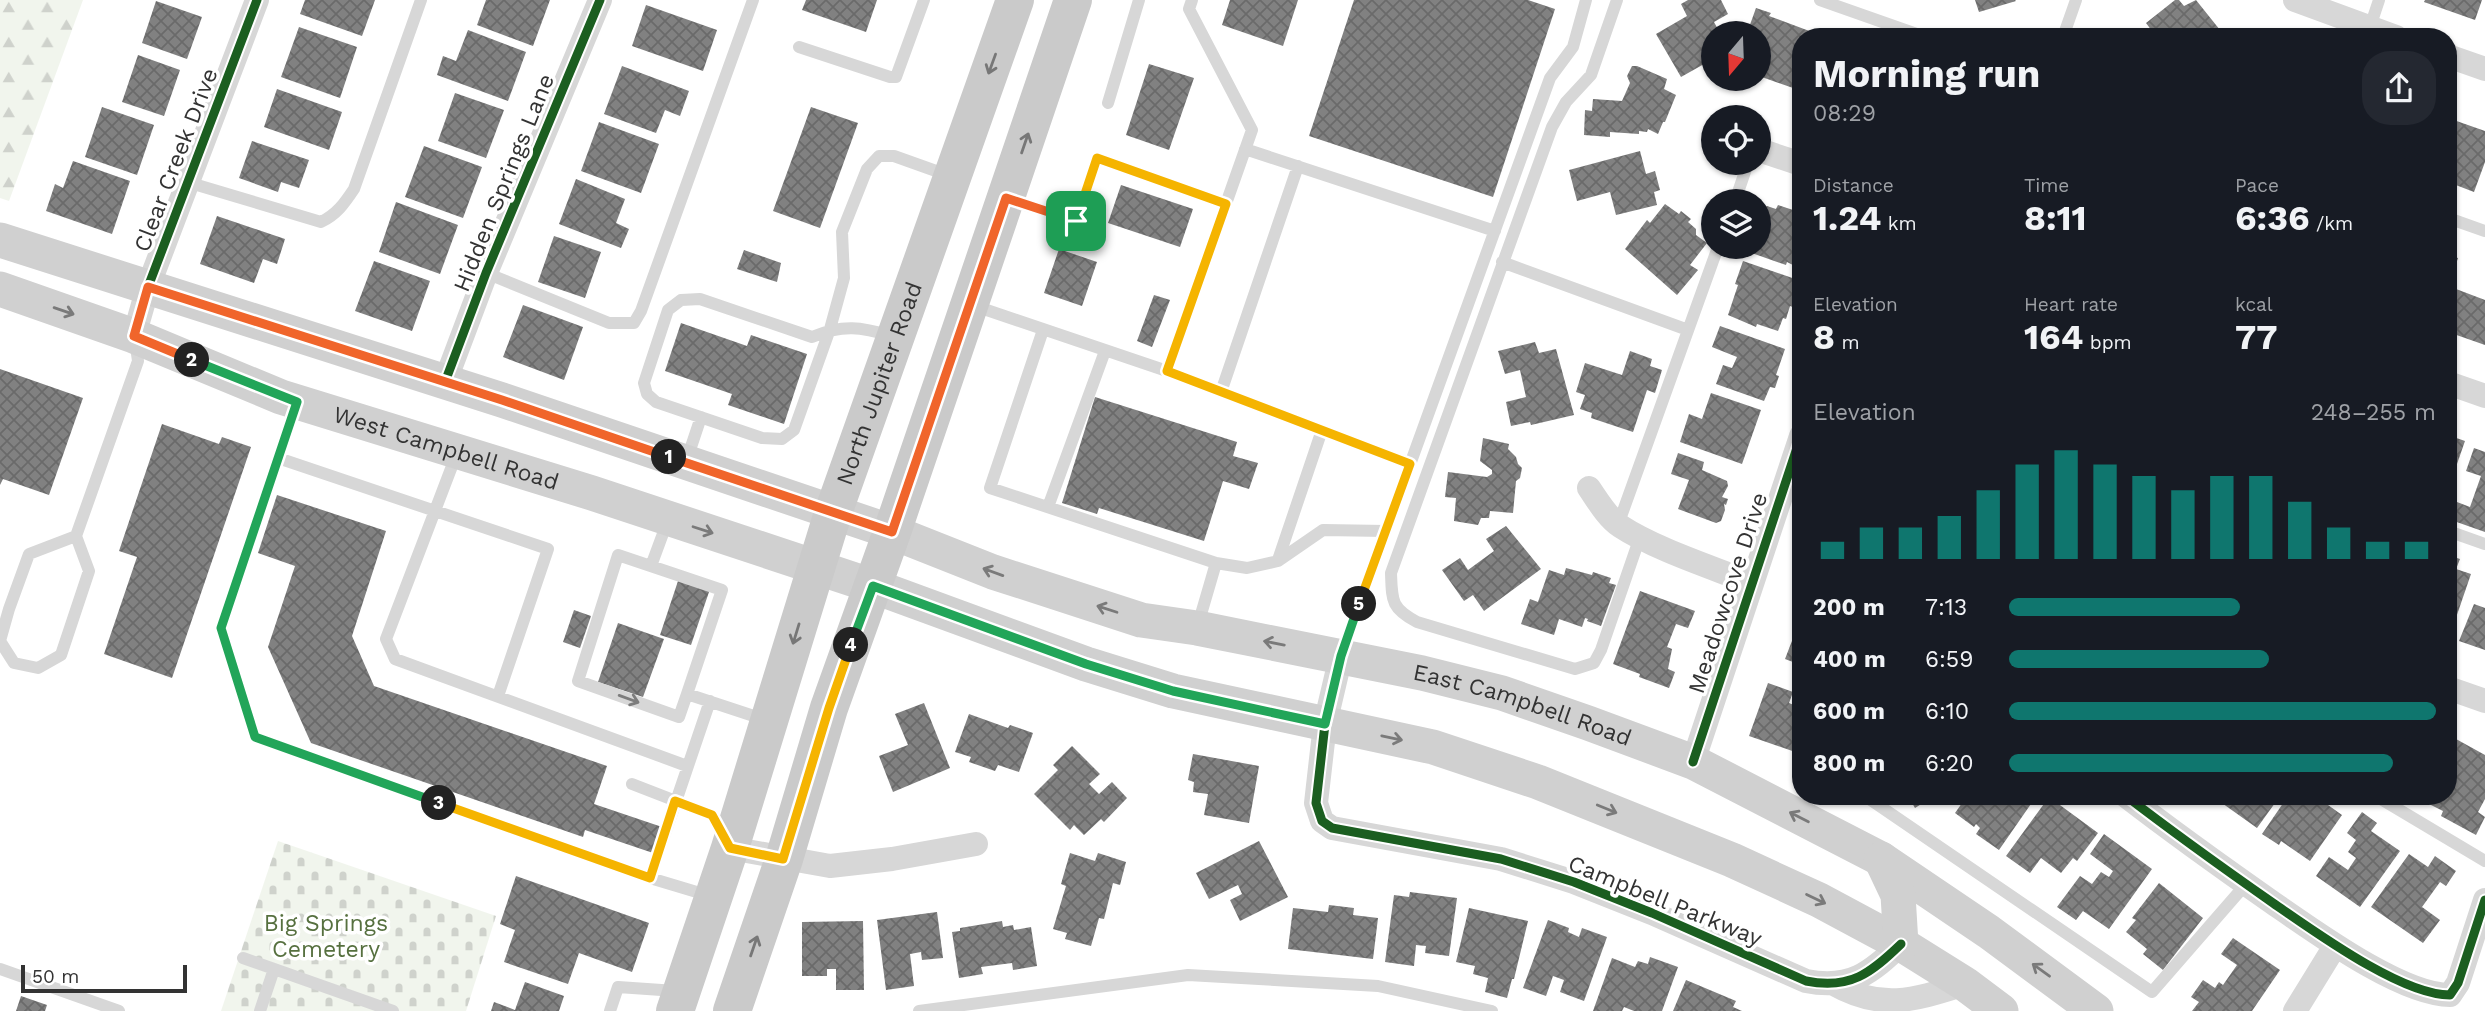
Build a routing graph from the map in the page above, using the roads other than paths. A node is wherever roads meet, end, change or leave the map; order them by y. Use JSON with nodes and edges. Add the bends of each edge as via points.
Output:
{"nodes":[{"id":1,"x":257,"y":0,"type":"edge"},
{"id":2,"x":421,"y":0,"type":"edge"},
{"id":3,"x":600,"y":0,"type":"edge"},
{"id":4,"x":753,"y":0,"type":"edge"},
{"id":5,"x":924,"y":0,"type":"edge"},
{"id":6,"x":1015,"y":0,"type":"edge"},
{"id":7,"x":1073,"y":0,"type":"edge"},
{"id":8,"x":1139,"y":0,"type":"edge"},
{"id":9,"x":1192,"y":0,"type":"edge"},
{"id":10,"x":1586,"y":0,"type":"edge"},
{"id":11,"x":1617,"y":0,"type":"edge"},
{"id":12,"x":1820,"y":0,"type":"edge"},
{"id":13,"x":2076,"y":0,"type":"edge"},
{"id":14,"x":2295,"y":0,"type":"edge"},
{"id":15,"x":2379,"y":0,"type":"edge"},
{"id":16,"x":2370,"y":27,"type":"joint"},
{"id":17,"x":1900,"y":28,"type":"edge"},
{"id":18,"x":2066,"y":28,"type":"edge"},
{"id":19,"x":799,"y":47,"type":"dead end"},
{"id":20,"x":2457,"y":59,"type":"edge"},
{"id":21,"x":2485,"y":69,"type":"edge"},
{"id":22,"x":1108,"y":103,"type":"dead end"},
{"id":23,"x":1245,"y":149,"type":"junction"},
{"id":24,"x":1771,"y":154,"type":"edge"},
{"id":25,"x":1792,"y":161,"type":"edge"},
{"id":26,"x":1298,"y":166,"type":"junction"},
{"id":27,"x":953,"y":177,"type":"junction"},
{"id":28,"x":187,"y":182,"type":"junction"},
{"id":29,"x":1006,"y":198,"type":"junction"},
{"id":30,"x":1226,"y":204,"type":"junction"},
{"id":31,"x":2457,"y":221,"type":"edge"},
{"id":32,"x":1495,"y":231,"type":"junction"},
{"id":33,"x":2485,"y":231,"type":"edge"},
{"id":34,"x":0,"y":240,"type":"edge"},
{"id":35,"x":1714,"y":259,"type":"edge"},
{"id":36,"x":1502,"y":262,"type":"junction"},
{"id":37,"x":486,"y":273,"type":"junction"},
{"id":38,"x":148,"y":287,"type":"junction"},
{"id":39,"x":0,"y":289,"type":"edge"},
{"id":40,"x":970,"y":305,"type":"junction"},
{"id":41,"x":830,"y":330,"type":"junction"},
{"id":42,"x":1043,"y":330,"type":"junction"},
{"id":43,"x":1688,"y":330,"type":"junction"},
{"id":44,"x":134,"y":336,"type":"junction"},
{"id":45,"x":895,"y":337,"type":"junction"},
{"id":46,"x":1105,"y":351,"type":"junction"},
{"id":47,"x":1167,"y":371,"type":"junction"},
{"id":48,"x":445,"y":382,"type":"junction"},
{"id":49,"x":2457,"y":386,"type":"edge"},
{"id":50,"x":1221,"y":391,"type":"junction"},
{"id":51,"x":2485,"y":396,"type":"edge"},
{"id":52,"x":297,"y":402,"type":"junction"},
{"id":53,"x":701,"y":417,"type":"junction"},
{"id":54,"x":1322,"y":430,"type":"junction"},
{"id":55,"x":457,"y":453,"type":"junction"},
{"id":56,"x":278,"y":458,"type":"junction"},
{"id":57,"x":1792,"y":462,"type":"edge"},
{"id":58,"x":685,"y":463,"type":"junction"},
{"id":59,"x":1410,"y":464,"type":"junction"},
{"id":60,"x":1589,"y":488,"type":"dead end"},
{"id":61,"x":1048,"y":507,"type":"junction"},
{"id":62,"x":435,"y":511,"type":"junction"},
{"id":63,"x":833,"y":513,"type":"junction"},
{"id":64,"x":669,"y":519,"type":"junction"},
{"id":65,"x":1386,"y":531,"type":"junction"},
{"id":66,"x":1629,"y":531,"type":"junction"},
{"id":67,"x":892,"y":532,"type":"junction"},
{"id":68,"x":2457,"y":534,"type":"edge"},
{"id":69,"x":76,"y":536,"type":"junction"},
{"id":70,"x":2485,"y":544,"type":"edge"},
{"id":71,"x":1278,"y":561,"type":"junction"},
{"id":72,"x":1216,"y":563,"type":"junction"},
{"id":73,"x":651,"y":566,"type":"junction"},
{"id":74,"x":817,"y":569,"type":"junction"},
{"id":75,"x":1751,"y":583,"type":"junction"},
{"id":76,"x":873,"y":586,"type":"junction"},
{"id":77,"x":1197,"y":628,"type":"junction"},
{"id":78,"x":1341,"y":656,"type":"junction"},
{"id":79,"x":2457,"y":691,"type":"edge"},
{"id":80,"x":687,"y":694,"type":"junction"},
{"id":81,"x":498,"y":696,"type":"junction"},
{"id":82,"x":710,"y":701,"type":"junction"},
{"id":83,"x":2485,"y":701,"type":"edge"},
{"id":84,"x":769,"y":721,"type":"junction"},
{"id":85,"x":1325,"y":724,"type":"junction"},
{"id":86,"x":1693,"y":762,"type":"junction"},
{"id":87,"x":687,"y":766,"type":"junction"},
{"id":88,"x":632,"y":784,"type":"dead end"},
{"id":89,"x":675,"y":801,"type":"junction"},
{"id":90,"x":1879,"y":805,"type":"edge"},
{"id":91,"x":2138,"y":805,"type":"edge"},
{"id":92,"x":2391,"y":805,"type":"edge"},
{"id":93,"x":976,"y":844,"type":"dead end"},
{"id":94,"x":730,"y":848,"type":"junction"},
{"id":95,"x":783,"y":859,"type":"junction"},
{"id":96,"x":1881,"y":859,"type":"junction"},
{"id":97,"x":2485,"y":861,"type":"edge"},
{"id":98,"x":650,"y":878,"type":"junction"},
{"id":99,"x":2246,"y":884,"type":"junction"},
{"id":100,"x":714,"y":897,"type":"junction"},
{"id":101,"x":2485,"y":900,"type":"edge"},
{"id":102,"x":1901,"y":944,"type":"junction"},
{"id":103,"x":2335,"y":946,"type":"junction"},
{"id":104,"x":243,"y":958,"type":"dead end"},
{"id":105,"x":0,"y":969,"type":"edge"},
{"id":106,"x":274,"y":969,"type":"junction"},
{"id":107,"x":1834,"y":984,"type":"junction"},
{"id":108,"x":1965,"y":984,"type":"junction"},
{"id":109,"x":678,"y":1001,"type":"edge"},
{"id":110,"x":119,"y":1011,"type":"edge"},
{"id":111,"x":260,"y":1011,"type":"edge"},
{"id":112,"x":393,"y":1011,"type":"edge"},
{"id":113,"x":610,"y":1011,"type":"edge"},
{"id":114,"x":732,"y":1011,"type":"edge"},
{"id":115,"x":919,"y":1011,"type":"edge"},
{"id":116,"x":1492,"y":1011,"type":"edge"},
{"id":117,"x":2001,"y":1011,"type":"edge"},
{"id":118,"x":2096,"y":1011,"type":"edge"},
{"id":119,"x":2295,"y":1011,"type":"edge"}],
"edges":[{"from":1,"to":28,"type":"street","name":"Clear Creek Drive"},
{"from":2,"to":28,"type":"lane","via":[[354,188],[332,216],[321,222],[310,220]]},
{"from":3,"to":37,"type":"street","name":"Hidden Springs Lane"},
{"from":4,"to":37,"type":"lane","via":[[634,323],[609,323]]},
{"from":5,"to":19,"type":"lane","via":[[896,77]]},
{"from":6,"to":27,"type":"main road","name":"North Jupiter Road","one_way":true},
{"from":29,"to":7,"type":"main road","one_way":true},
{"from":8,"to":22,"type":"lane"},
{"from":9,"to":23,"type":"lane","via":[[1189,9],[1252,130]]},
{"from":10,"to":32,"type":"lane","via":[[1573,47],[1550,78]]},
{"from":11,"to":36,"type":"lane","via":[[1591,75],[1566,102],[1552,127]]},
{"from":12,"to":17,"type":"lane"},
{"from":13,"to":18,"type":"lane"},
{"from":14,"to":16,"type":"street"},
{"from":15,"to":16,"type":"lane"},
{"from":20,"to":21,"type":"street"},
{"from":23,"to":26,"type":"lane"},
{"from":23,"to":30,"type":"lane"},
{"from":24,"to":25,"type":"street"},
{"from":26,"to":32,"type":"lane"},
{"from":26,"to":50,"type":"lane"},
{"from":27,"to":41,"type":"lane","via":[[894,156],[878,156],[867,169],[842,232],[844,278]]},
{"from":27,"to":45,"type":"main road","name":"North Jupiter Road"},
{"from":28,"to":38,"type":"street","name":"Clear Creek Drive"},
{"from":29,"to":30,"type":"lane","via":[[1076,221],[1097,158]]},
{"from":29,"to":40,"type":"main road"},
{"from":30,"to":47,"type":"lane"},
{"from":31,"to":33,"type":"lane"},
{"from":32,"to":59,"type":"lane"},
{"from":34,"to":38,"type":"main road"},
{"from":35,"to":43,"type":"lane"},
{"from":36,"to":43,"type":"lane"},
{"from":36,"to":66,"type":"lane","via":[[1391,573],[1391,596],[1400,613],[1417,622],[1575,669],[1594,663],[1601,650]]},
{"from":37,"to":48,"type":"street","name":"Hidden Springs Lane"},
{"from":38,"to":44,"type":"street","name":"Clear Creek Drive"},
{"from":38,"to":48,"type":"main road"},
{"from":39,"to":44,"type":"main road","name":"West Campbell Road","one_way":true},
{"from":40,"to":42,"type":"lane"},
{"from":40,"to":67,"type":"main road"},
{"from":41,"to":45,"type":"lane","via":[[860,327]]},
{"from":41,"to":53,"type":"lane","via":[[794,430],[782,439],[762,438]]},
{"from":41,"to":53,"type":"lane","via":[[812,337],[700,299],[681,300],[668,310],[644,383],[656,402]]},
{"from":42,"to":46,"type":"lane"},
{"from":42,"to":61,"type":"lane","via":[[990,488]]},
{"from":43,"to":66,"type":"lane"},
{"from":44,"to":52,"type":"main road","name":"West Campbell Road"},
{"from":44,"to":69,"type":"lane","via":[[138,361]]},
{"from":45,"to":63,"type":"main road","name":"North Jupiter Road"},
{"from":46,"to":47,"type":"lane"},
{"from":46,"to":61,"type":"lane"},
{"from":47,"to":50,"type":"lane"},
{"from":48,"to":58,"type":"main road"},
{"from":49,"to":51,"type":"street"},
{"from":50,"to":54,"type":"lane"},
{"from":52,"to":55,"type":"main road","name":"West Campbell Road"},
{"from":52,"to":56,"type":"lane"},
{"from":53,"to":58,"type":"lane"},
{"from":54,"to":59,"type":"lane"},
{"from":54,"to":71,"type":"lane"},
{"from":55,"to":62,"type":"lane"},
{"from":55,"to":64,"type":"main road","name":"West Campbell Road"},
{"from":56,"to":62,"type":"lane"},
{"from":56,"to":98,"type":"lane","via":[[221,628],[255,737]]},
{"from":57,"to":75,"type":"street","name":"Meadowcove Drive"},
{"from":58,"to":63,"type":"main road"},
{"from":59,"to":65,"type":"lane"},
{"from":60,"to":66,"type":"street","via":[[1605,511]]},
{"from":61,"to":72,"type":"lane"},
{"from":62,"to":81,"type":"lane","via":[[386,639],[395,659]]},
{"from":62,"to":81,"type":"lane","via":[[548,549]]},
{"from":63,"to":67,"type":"main road"},
{"from":63,"to":74,"type":"main road","name":"North Jupiter Road"},
{"from":64,"to":73,"type":"lane"},
{"from":64,"to":74,"type":"main road","name":"West Campbell Road","one_way":true},
{"from":65,"to":71,"type":"lane","via":[[1323,530]]},
{"from":65,"to":78,"type":"lane"},
{"from":66,"to":75,"type":"street"},
{"from":67,"to":76,"type":"main road"},
{"from":77,"to":67,"type":"main road","name":"East Campbell Road","one_way":true,"via":[[1129,616],[993,572]]},
{"from":68,"to":70,"type":"lane"},
{"from":69,"to":69,"type":"lane","via":[[89,571],[61,655],[38,668],[14,663],[0,641],[29,554]]},
{"from":71,"to":72,"type":"lane","via":[[1247,568]]},
{"from":72,"to":77,"type":"lane"},
{"from":73,"to":80,"type":"lane","via":[[722,590]]},
{"from":73,"to":80,"type":"lane","one_way":true,"via":[[618,555],[578,681],[680,717]]},
{"from":74,"to":76,"type":"main road"},
{"from":74,"to":84,"type":"main road","name":"North Jupiter Road","one_way":true},
{"from":75,"to":86,"type":"street","name":"Meadowcove Drive"},
{"from":76,"to":85,"type":"main road","via":[[1173,691]]},
{"from":76,"to":95,"type":"main road","via":[[829,708]]},
{"from":78,"to":77,"type":"main road","name":"East Campbell Road","one_way":true},
{"from":78,"to":85,"type":"street","name":"Campbell Parkway"},
{"from":78,"to":86,"type":"main road","name":"East Campbell Road","via":[[1502,693]]},
{"from":79,"to":83,"type":"street"},
{"from":80,"to":82,"type":"lane"},
{"from":81,"to":87,"type":"lane"},
{"from":82,"to":84,"type":"lane"},
{"from":82,"to":87,"type":"lane"},
{"from":84,"to":94,"type":"main road","name":"North Jupiter Road"},
{"from":85,"to":102,"type":"main road","one_way":true,"via":[[1433,747],[1538,782],[1732,860]]},
{"from":85,"to":107,"type":"street","name":"Campbell Parkway","via":[[1315,803],[1322,821],[1332,828],[1501,859],[1652,913],[1806,981]]},
{"from":96,"to":86,"type":"main road","name":"East Campbell Road","one_way":true},
{"from":87,"to":89,"type":"lane"},
{"from":88,"to":89,"type":"lane"},
{"from":89,"to":94,"type":"lane","via":[[712,815]]},
{"from":89,"to":98,"type":"lane"},
{"from":90,"to":99,"type":"lane","via":[[2152,992]]},
{"from":91,"to":99,"type":"street"},
{"from":92,"to":97,"type":"lane"},
{"from":93,"to":95,"type":"street","via":[[830,866]]},
{"from":94,"to":95,"type":"street"},
{"from":94,"to":100,"type":"main road","name":"North Jupiter Road"},
{"from":114,"to":95,"type":"main road","one_way":true},
{"from":96,"to":102,"type":"main road","via":[[1898,895]]},
{"from":118,"to":96,"type":"main road","name":"East Campbell Road","one_way":true},
{"from":98,"to":100,"type":"lane"},
{"from":99,"to":103,"type":"street"},
{"from":100,"to":109,"type":"main road","name":"North Jupiter Road"},
{"from":101,"to":103,"type":"street","via":[[2458,983],[2439,998]]},
{"from":102,"to":107,"type":"street","name":"Campbell Parkway","via":[[1865,975]]},
{"from":102,"to":108,"type":"main road"},
{"from":103,"to":119,"type":"street"},
{"from":104,"to":106,"type":"lane"},
{"from":105,"to":110,"type":"lane"},
{"from":106,"to":111,"type":"lane"},
{"from":106,"to":112,"type":"lane"},
{"from":107,"to":108,"type":"street","name":"Campbell Parkway","via":[[1873,1003],[1899,1002]]},
{"from":108,"to":117,"type":"main road"},
{"from":109,"to":113,"type":"lane","via":[[618,986]]},
{"from":115,"to":116,"type":"lane","via":[[1188,975],[1378,986]]}]}
